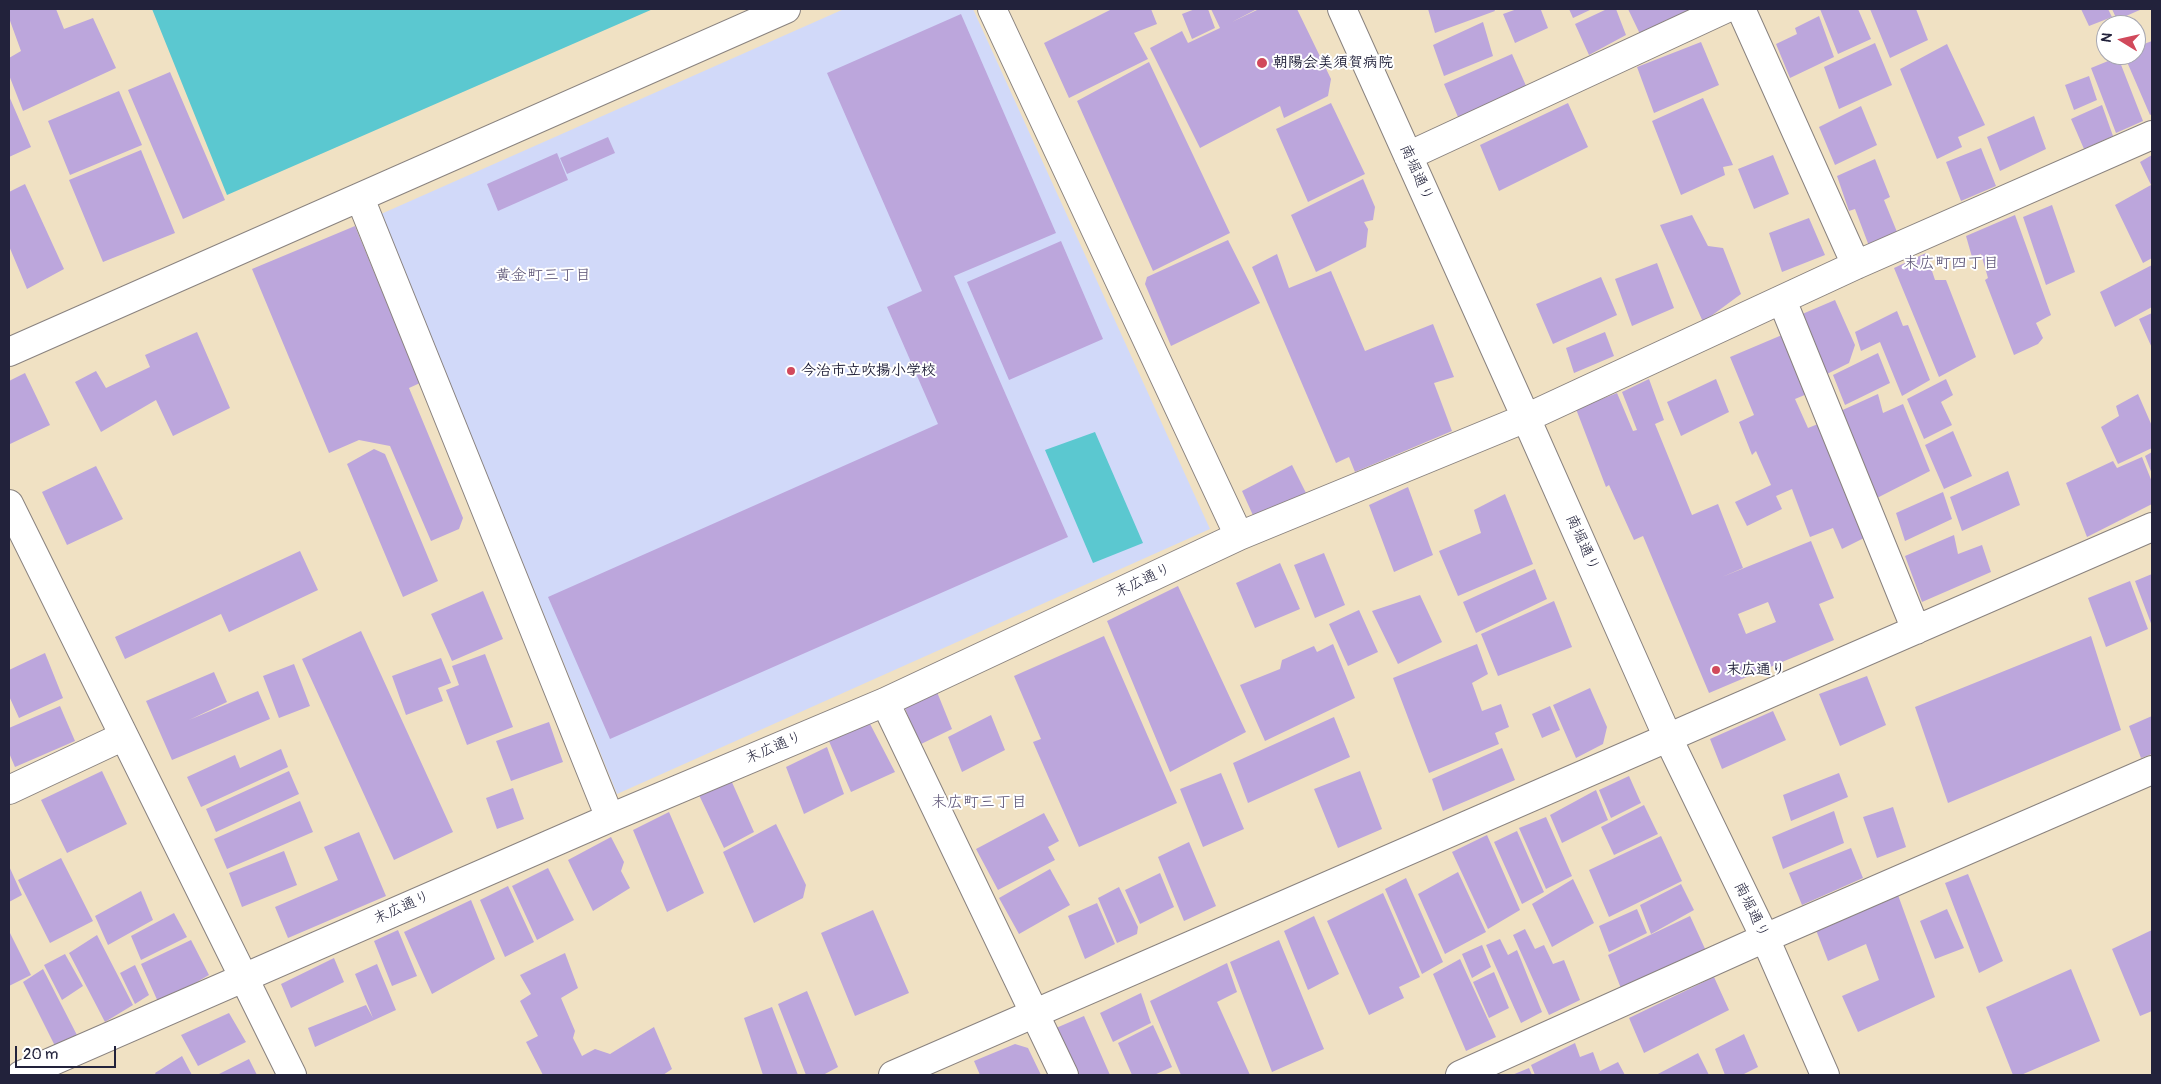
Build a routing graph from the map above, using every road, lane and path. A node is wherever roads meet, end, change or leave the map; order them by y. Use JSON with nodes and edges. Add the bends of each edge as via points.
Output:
{"nodes":[{"id":1,"x":786,"y":9,"type":"edge"},
{"id":2,"x":992,"y":9,"type":"edge"},
{"id":3,"x":1342,"y":9,"type":"edge"},
{"id":4,"x":1725,"y":9,"type":"edge"},
{"id":5,"x":1740,"y":9,"type":"edge"},
{"id":6,"x":2152,"y":135,"type":"edge"},
{"id":7,"x":1408,"y":156,"type":"junction"},
{"id":8,"x":360,"y":198,"type":"junction"},
{"id":9,"x":1856,"y":265,"type":"junction"},
{"id":10,"x":1782,"y":300,"type":"junction"},
{"id":11,"x":9,"y":352,"type":"edge"},
{"id":12,"x":1526,"y":418,"type":"junction"},
{"id":13,"x":9,"y":504,"type":"edge"},
{"id":14,"x":2152,"y":527,"type":"edge"},
{"id":15,"x":1240,"y":536,"type":"junction"},
{"id":16,"x":1916,"y":630,"type":"junction"},
{"id":17,"x":885,"y":702,"type":"junction"},
{"id":18,"x":124,"y":736,"type":"junction"},
{"id":19,"x":1668,"y":738,"type":"junction"},
{"id":20,"x":2152,"y":770,"type":"edge"},
{"id":21,"x":9,"y":790,"type":"edge"},
{"id":22,"x":610,"y":818,"type":"junction"},
{"id":23,"x":1765,"y":938,"type":"junction"},
{"id":24,"x":243,"y":978,"type":"junction"},
{"id":25,"x":1033,"y":1014,"type":"junction"},
{"id":26,"x":21,"y":1075,"type":"edge"},
{"id":27,"x":292,"y":1075,"type":"edge"},
{"id":28,"x":893,"y":1075,"type":"edge"},
{"id":29,"x":1064,"y":1075,"type":"edge"},
{"id":30,"x":1460,"y":1075,"type":"edge"},
{"id":31,"x":1825,"y":1075,"type":"edge"}],
"edges":[{"from":1,"to":8,"type":"street"},
{"from":2,"to":15,"type":"street"},
{"from":3,"to":7,"type":"street","name":"南堀通り"},
{"from":4,"to":7,"type":"street"},
{"from":5,"to":9,"type":"street"},
{"from":6,"to":9,"type":"street","name":"末広通り"},
{"from":7,"to":12,"type":"street","name":"南堀通り"},
{"from":8,"to":11,"type":"street"},
{"from":8,"to":22,"type":"street"},
{"from":9,"to":10,"type":"street","name":"末広通り"},
{"from":10,"to":12,"type":"street","name":"末広通り"},
{"from":10,"to":16,"type":"street"},
{"from":12,"to":15,"type":"street","name":"末広通り"},
{"from":12,"to":19,"type":"street","name":"南堀通り"},
{"from":13,"to":18,"type":"street"},
{"from":14,"to":16,"type":"street"},
{"from":15,"to":17,"type":"street","name":"末広通り"},
{"from":16,"to":19,"type":"street"},
{"from":17,"to":22,"type":"street","name":"末広通り"},
{"from":17,"to":25,"type":"street"},
{"from":18,"to":21,"type":"street"},
{"from":18,"to":24,"type":"street"},
{"from":19,"to":23,"type":"street","name":"南堀通り"},
{"from":19,"to":25,"type":"street"},
{"from":20,"to":23,"type":"street"},
{"from":22,"to":24,"type":"street","name":"末広通り"},
{"from":23,"to":30,"type":"street"},
{"from":23,"to":31,"type":"street","name":"南堀通り"},
{"from":24,"to":26,"type":"street","name":"末広通り"},
{"from":24,"to":27,"type":"street"},
{"from":25,"to":28,"type":"street"},
{"from":25,"to":29,"type":"street"}]}
